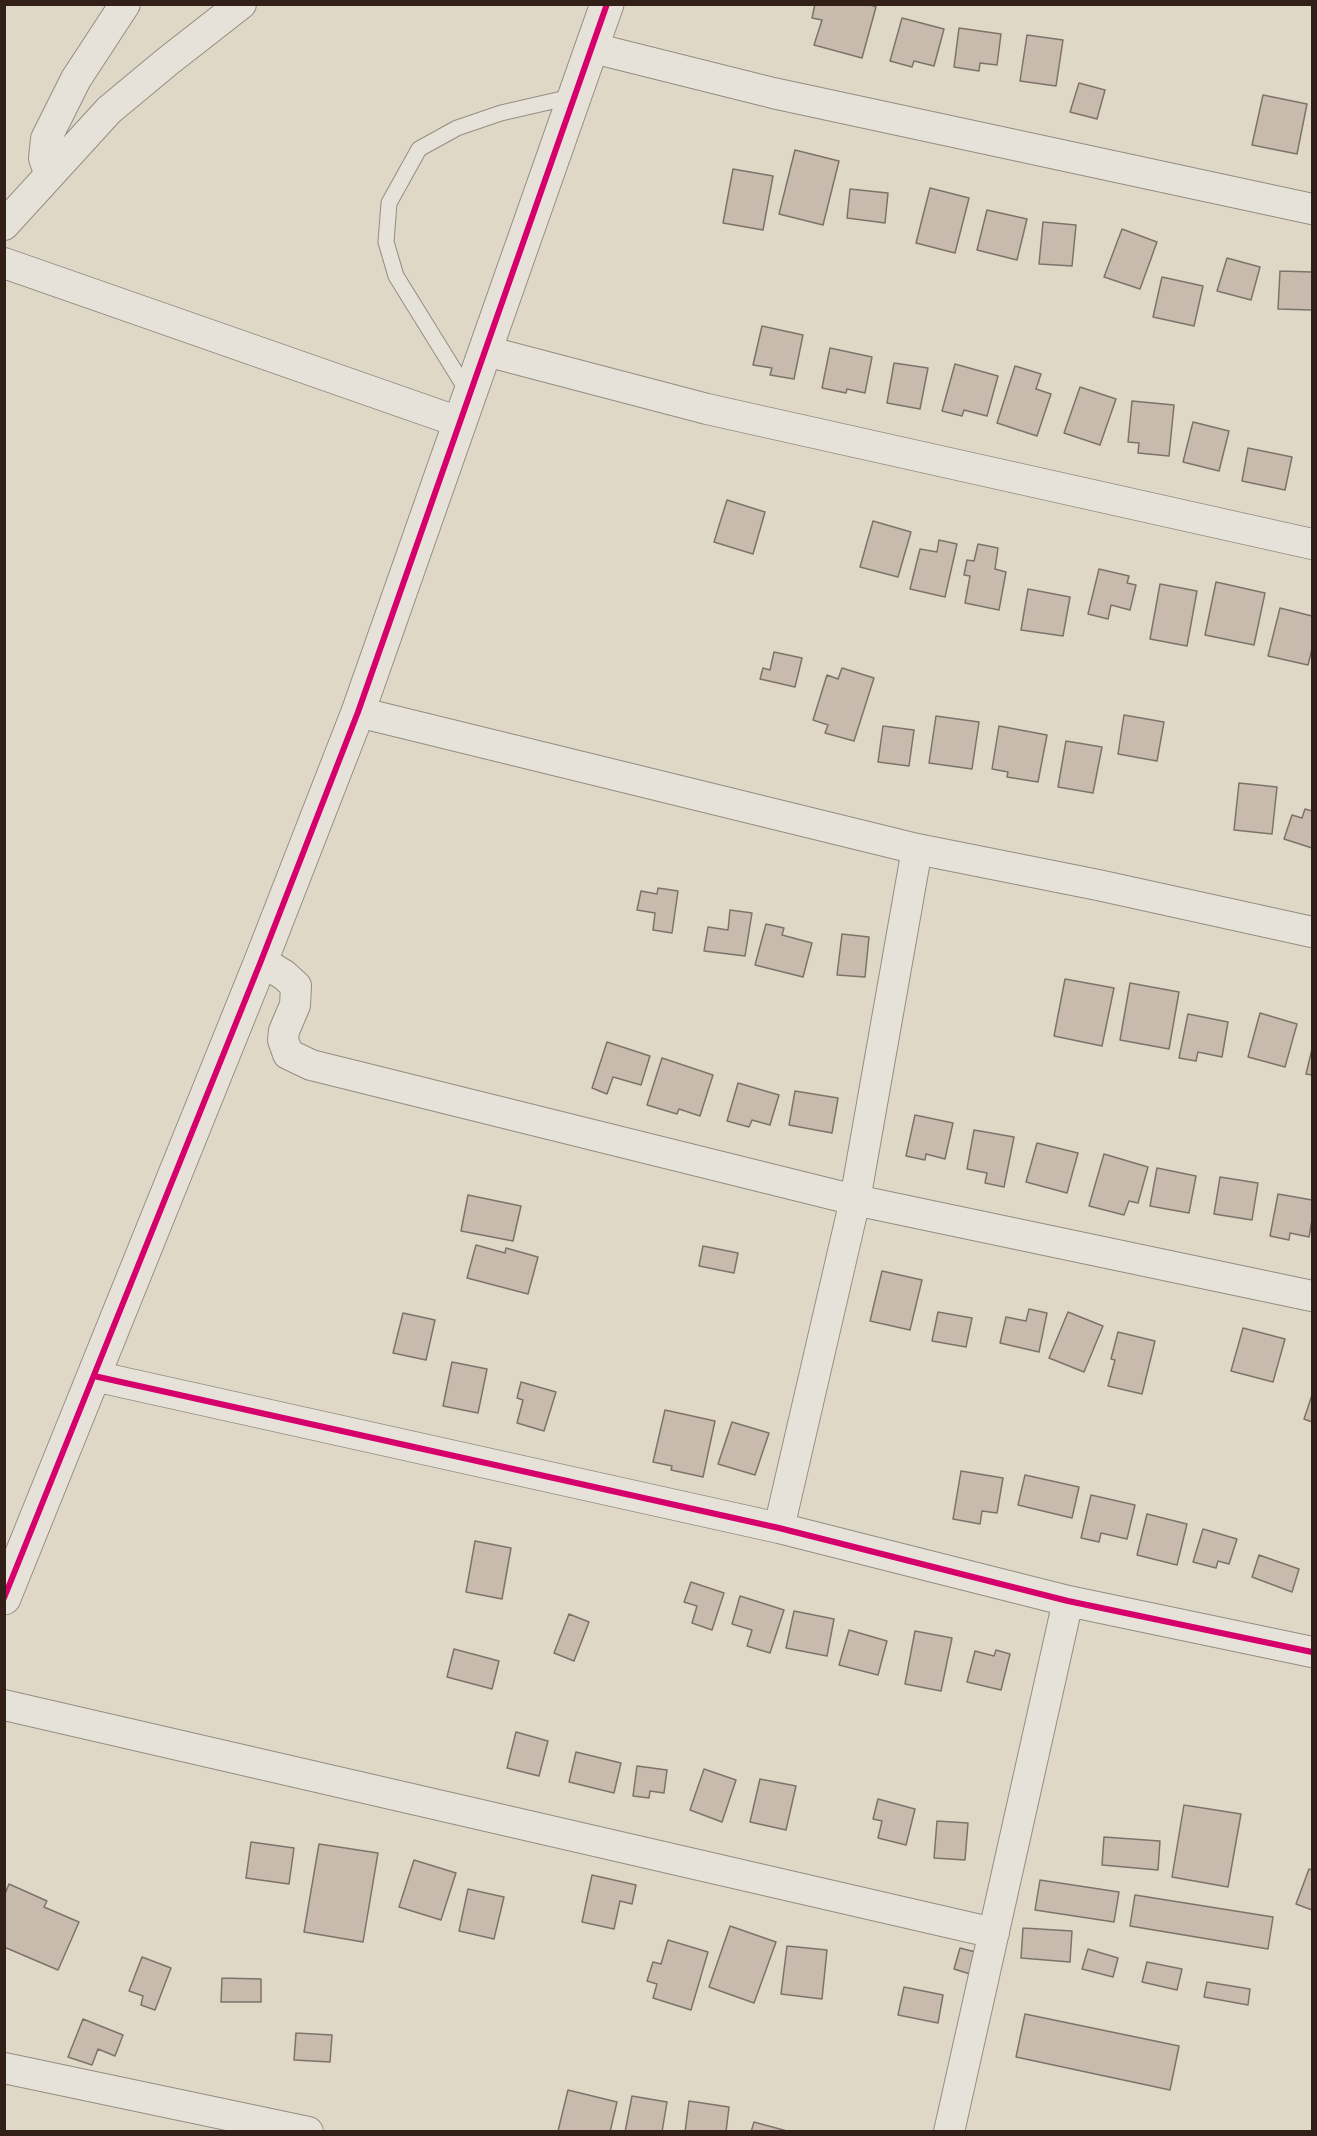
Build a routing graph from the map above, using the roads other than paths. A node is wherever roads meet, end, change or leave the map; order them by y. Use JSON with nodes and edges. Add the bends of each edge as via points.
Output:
{"nodes":[{"id":1,"x":125,"y":4,"type":"edge"},
{"id":2,"x":241,"y":4,"type":"edge"},
{"id":3,"x":607,"y":4,"type":"edge"},
{"id":4,"x":593,"y":48,"type":"junction"},
{"id":5,"x":576,"y":96,"type":"junction"},
{"id":6,"x":50,"y":173,"type":"junction"},
{"id":7,"x":1312,"y":209,"type":"edge"},
{"id":8,"x":4,"y":225,"type":"edge"},
{"id":9,"x":4,"y":263,"type":"edge"},
{"id":10,"x":486,"y":351,"type":"junction"},
{"id":11,"x":464,"y":408,"type":"junction"},
{"id":12,"x":1312,"y":544,"type":"edge"},
{"id":13,"x":358,"y":712,"type":"junction"},
{"id":14,"x":917,"y":849,"type":"junction"},
{"id":15,"x":1312,"y":932,"type":"edge"},
{"id":16,"x":261,"y":961,"type":"junction"},
{"id":17,"x":855,"y":1200,"type":"junction"},
{"id":18,"x":1312,"y":1296,"type":"edge"},
{"id":19,"x":94,"y":1376,"type":"junction"},
{"id":20,"x":779,"y":1528,"type":"junction"},
{"id":21,"x":4,"y":1598,"type":"edge"},
{"id":22,"x":1068,"y":1601,"type":"junction"},
{"id":23,"x":1312,"y":1652,"type":"edge"},
{"id":24,"x":4,"y":1705,"type":"edge"},
{"id":25,"x":994,"y":1933,"type":"junction"},
{"id":26,"x":4,"y":2068,"type":"edge"},
{"id":27,"x":308,"y":2132,"type":"edge"},
{"id":28,"x":949,"y":2132,"type":"edge"}],
"edges":[{"from":1,"to":6,"type":"street","via":[[76,79],[51,129],[44,148]]},
{"from":2,"to":6,"type":"street","via":[[109,110]]},
{"from":3,"to":4,"type":"street"},
{"from":4,"to":5,"type":"street"},
{"from":4,"to":7,"type":"street","via":[[773,93]]},
{"from":5,"to":10,"type":"street"},
{"from":5,"to":11,"type":"lane","via":[[501,113],[457,128],[419,148],[389,203],[386,242],[396,276]]},
{"from":6,"to":8,"type":"street"},
{"from":9,"to":11,"type":"street"},
{"from":10,"to":11,"type":"street"},
{"from":10,"to":12,"type":"street","via":[[707,409]]},
{"from":11,"to":13,"type":"street"},
{"from":13,"to":14,"type":"street"},
{"from":13,"to":16,"type":"street"},
{"from":14,"to":15,"type":"street"},
{"from":14,"to":17,"type":"street"},
{"from":16,"to":17,"type":"street","via":[[290,978],[296,986],[295,1005],[283,1040],[288,1054],[299,1061]]},
{"from":16,"to":19,"type":"street"},
{"from":17,"to":18,"type":"street"},
{"from":17,"to":20,"type":"street"},
{"from":19,"to":20,"type":"street"},
{"from":19,"to":21,"type":"street"},
{"from":20,"to":22,"type":"street"},
{"from":22,"to":23,"type":"street"},
{"from":22,"to":25,"type":"street"},
{"from":24,"to":25,"type":"street"},
{"from":25,"to":28,"type":"street"},
{"from":26,"to":27,"type":"street"}]}
